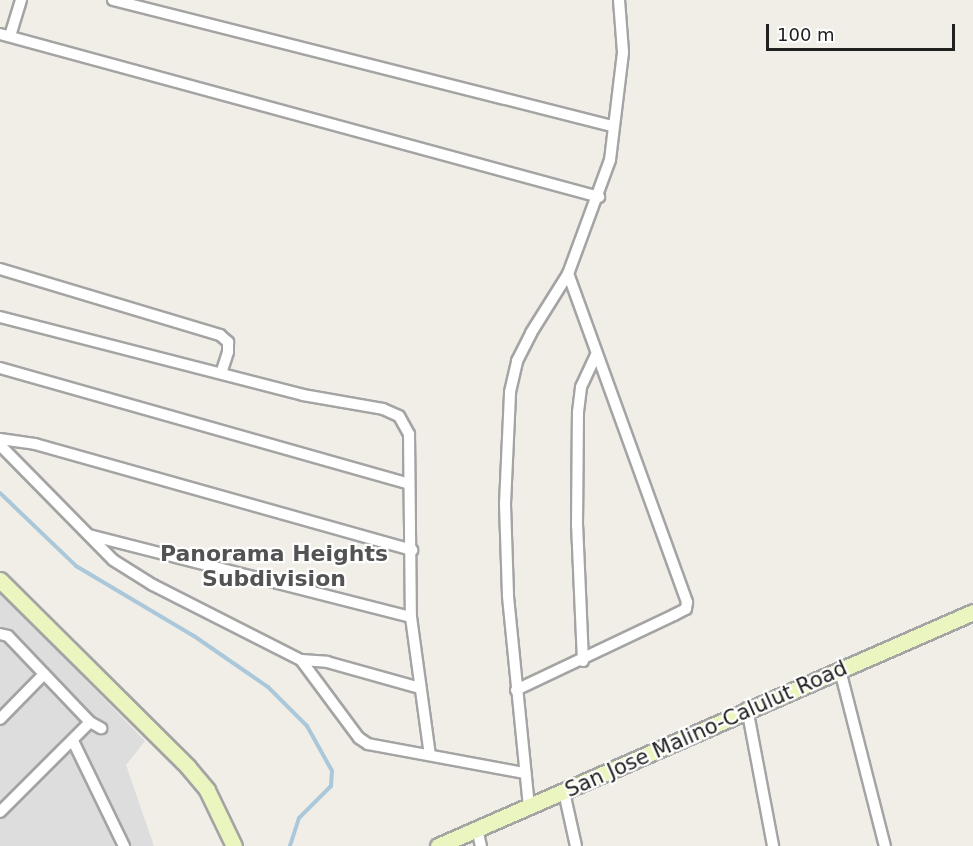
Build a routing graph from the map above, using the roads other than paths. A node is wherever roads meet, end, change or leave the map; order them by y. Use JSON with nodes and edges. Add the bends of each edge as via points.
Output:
{"nodes":[{"id":1,"x":21,"y":0,"type":"edge"},
{"id":2,"x":113,"y":0,"type":"edge"},
{"id":3,"x":619,"y":0,"type":"edge"},
{"id":4,"x":5,"y":35,"type":"edge"},
{"id":5,"x":612,"y":126,"type":"junction"},
{"id":6,"x":599,"y":197,"type":"junction"},
{"id":7,"x":0,"y":269,"type":"edge"},
{"id":8,"x":568,"y":274,"type":"junction"},
{"id":9,"x":0,"y":317,"type":"edge"},
{"id":10,"x":596,"y":355,"type":"junction"},
{"id":11,"x":0,"y":368,"type":"edge"},
{"id":12,"x":221,"y":373,"type":"junction"},
{"id":13,"x":0,"y":439,"type":"edge"},
{"id":14,"x":0,"y":446,"type":"edge"},
{"id":15,"x":409,"y":484,"type":"junction"},
{"id":16,"x":87,"y":534,"type":"junction"},
{"id":17,"x":412,"y":550,"type":"junction"},
{"id":18,"x":0,"y":580,"type":"edge"},
{"id":19,"x":973,"y":612,"type":"edge"},
{"id":20,"x":411,"y":617,"type":"junction"},
{"id":21,"x":0,"y":634,"type":"edge"},
{"id":22,"x":301,"y":660,"type":"junction"},
{"id":23,"x":583,"y":661,"type":"junction"},
{"id":24,"x":840,"y":670,"type":"junction"},
{"id":25,"x":44,"y":674,"type":"junction"},
{"id":26,"x":420,"y":688,"type":"junction"},
{"id":27,"x":516,"y":690,"type":"junction"},
{"id":28,"x":747,"y":708,"type":"junction"},
{"id":29,"x":0,"y":719,"type":"edge"},
{"id":30,"x":90,"y":722,"type":"junction"},
{"id":31,"x":101,"y":728,"type":"dead end"},
{"id":32,"x":73,"y":741,"type":"junction"},
{"id":33,"x":430,"y":755,"type":"junction"},
{"id":34,"x":525,"y":773,"type":"junction"},
{"id":35,"x":564,"y":792,"type":"junction"},
{"id":36,"x":529,"y":807,"type":"junction"},
{"id":37,"x":0,"y":812,"type":"edge"},
{"id":38,"x":477,"y":830,"type":"junction"},
{"id":39,"x":124,"y":846,"type":"edge"},
{"id":40,"x":234,"y":846,"type":"edge"},
{"id":41,"x":438,"y":846,"type":"edge"},
{"id":42,"x":481,"y":846,"type":"edge"},
{"id":43,"x":576,"y":846,"type":"edge"},
{"id":44,"x":773,"y":846,"type":"edge"},
{"id":45,"x":885,"y":846,"type":"edge"}],
"edges":[{"from":1,"to":4,"type":"street"},
{"from":2,"to":5,"type":"street"},
{"from":3,"to":5,"type":"street","via":[[623,52]]},
{"from":4,"to":6,"type":"street"},
{"from":5,"to":6,"type":"street","via":[[610,160]]},
{"from":6,"to":8,"type":"street"},
{"from":7,"to":12,"type":"street","via":[[220,335],[228,342]]},
{"from":8,"to":10,"type":"street"},
{"from":8,"to":27,"type":"street","via":[[517,361],[510,392],[506,526],[510,649]]},
{"from":9,"to":12,"type":"street"},
{"from":10,"to":23,"type":"street","via":[[581,387],[578,412],[577,525]]},
{"from":10,"to":23,"type":"street","via":[[687,602],[680,612]]},
{"from":11,"to":15,"type":"street"},
{"from":12,"to":15,"type":"street","via":[[303,395],[383,408],[399,416],[409,434]]},
{"from":13,"to":17,"type":"street","via":[[35,444]]},
{"from":14,"to":16,"type":"street"},
{"from":15,"to":17,"type":"street"},
{"from":16,"to":20,"type":"street"},
{"from":16,"to":22,"type":"street","via":[[113,560],[153,585]]},
{"from":17,"to":20,"type":"street"},
{"from":18,"to":40,"type":"main road","via":[[188,767],[207,790]]},
{"from":19,"to":24,"type":"main road","name":"San Jose Malino-Calulut Road"},
{"from":20,"to":26,"type":"street"},
{"from":21,"to":25,"type":"street","via":[[8,636]]},
{"from":22,"to":26,"type":"street","via":[[327,662]]},
{"from":22,"to":33,"type":"street","via":[[359,738],[368,744]]},
{"from":23,"to":27,"type":"street"},
{"from":24,"to":28,"type":"main road","name":"San Jose Malino-Calulut Road"},
{"from":24,"to":45,"type":"street"},
{"from":25,"to":29,"type":"street"},
{"from":25,"to":30,"type":"street"},
{"from":26,"to":33,"type":"street"},
{"from":27,"to":34,"type":"street"},
{"from":28,"to":35,"type":"main road","name":"San Jose Malino-Calulut Road"},
{"from":28,"to":44,"type":"street"},
{"from":30,"to":31,"type":"street"},
{"from":30,"to":32,"type":"street"},
{"from":32,"to":37,"type":"street"},
{"from":32,"to":39,"type":"street"},
{"from":33,"to":34,"type":"street"},
{"from":34,"to":36,"type":"street"},
{"from":35,"to":36,"type":"main road","name":"San Jose Malino-Calulut Road"},
{"from":35,"to":43,"type":"street"},
{"from":36,"to":38,"type":"main road","name":"San Jose Malino-Calulut Road"},
{"from":38,"to":41,"type":"main road","name":"San Jose Malino-Calulut Road"},
{"from":38,"to":42,"type":"street"}]}
